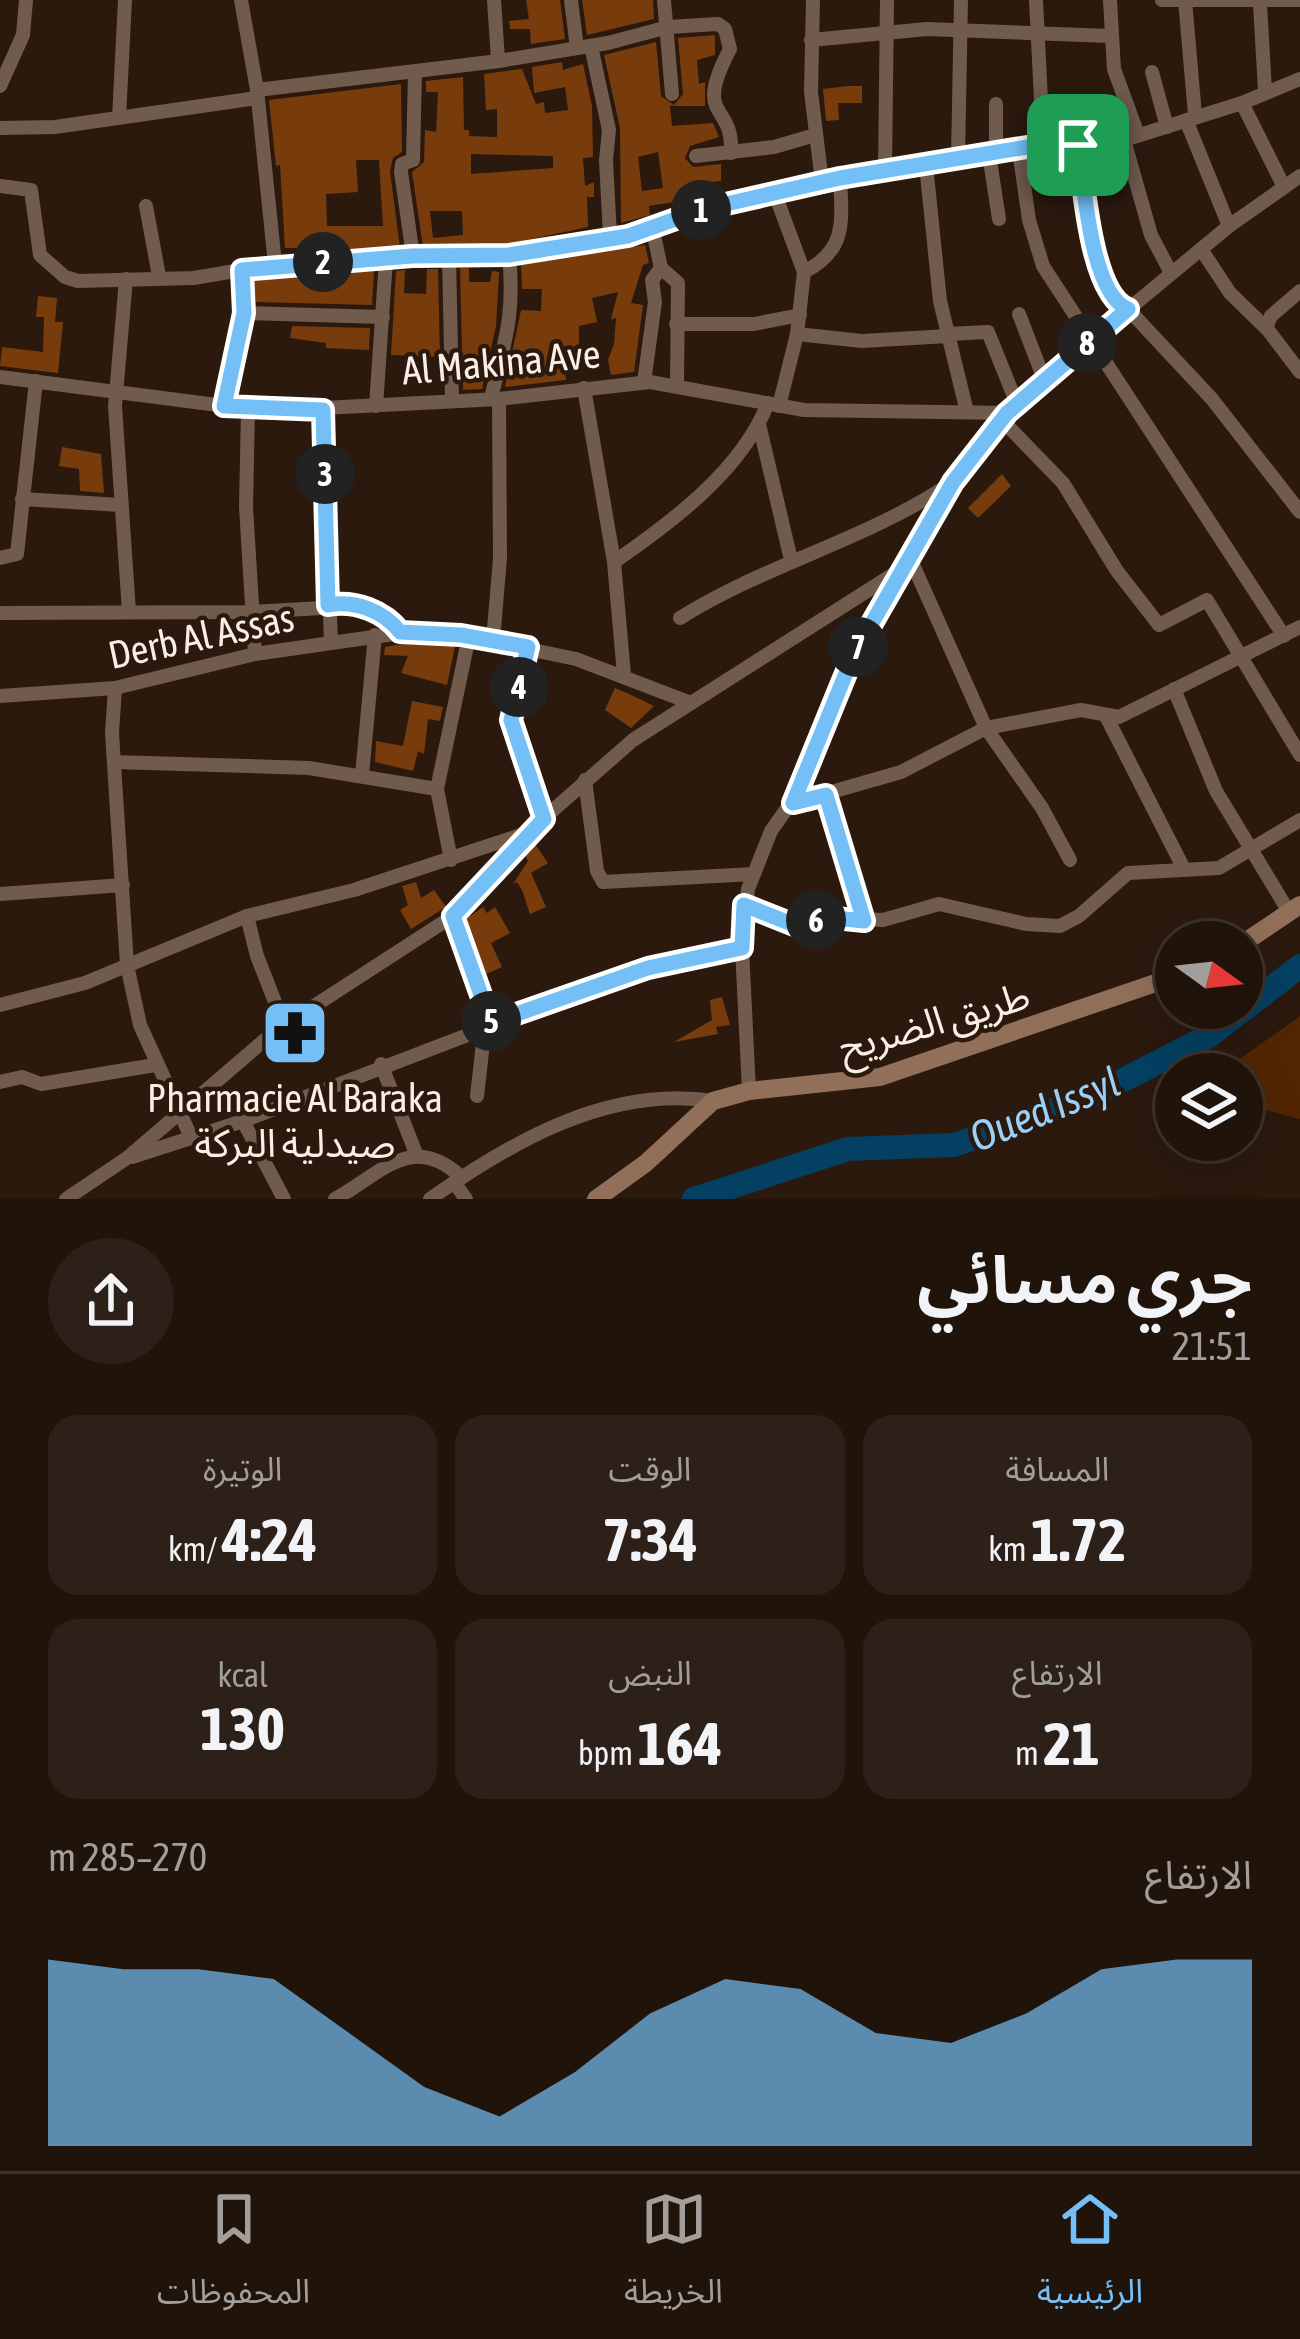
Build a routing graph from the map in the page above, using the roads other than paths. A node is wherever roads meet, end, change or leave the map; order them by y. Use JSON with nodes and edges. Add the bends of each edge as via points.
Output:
{"nodes":[{"id":1,"x":26,"y":0,"type":"edge"},
{"id":2,"x":125,"y":0,"type":"edge"},
{"id":3,"x":241,"y":0,"type":"edge"},
{"id":4,"x":494,"y":0,"type":"edge"},
{"id":5,"x":571,"y":0,"type":"edge"},
{"id":6,"x":664,"y":0,"type":"edge"},
{"id":7,"x":887,"y":0,"type":"edge"},
{"id":8,"x":961,"y":0,"type":"edge"},
{"id":9,"x":1036,"y":0,"type":"edge"},
{"id":10,"x":1110,"y":0,"type":"edge"},
{"id":11,"x":1162,"y":0,"type":"edge"},
{"id":12,"x":816,"y":1,"type":"edge"},
{"id":13,"x":1185,"y":1,"type":"edge"},
{"id":14,"x":1300,"y":1,"type":"edge"},
{"id":15,"x":1260,"y":4,"type":"junction"},
{"id":16,"x":668,"y":26,"type":"junction"},
{"id":17,"x":962,"y":29,"type":"junction"},
{"id":18,"x":887,"y":31,"type":"junction"},
{"id":19,"x":1036,"y":32,"type":"junction"},
{"id":20,"x":1110,"y":35,"type":"junction"},
{"id":21,"x":811,"y":40,"type":"junction"},
{"id":22,"x":584,"y":47,"type":"junction"},
{"id":23,"x":498,"y":60,"type":"junction"},
{"id":24,"x":416,"y":72,"type":"junction"},
{"id":25,"x":1152,"y":72,"type":"dead end"},
{"id":26,"x":1300,"y":79,"type":"edge"},
{"id":27,"x":0,"y":86,"type":"edge"},
{"id":28,"x":1265,"y":91,"type":"junction"},
{"id":29,"x":257,"y":94,"type":"junction"},
{"id":30,"x":672,"y":94,"type":"dead end"},
{"id":31,"x":1242,"y":103,"type":"junction"},
{"id":32,"x":996,"y":104,"type":"dead end"},
{"id":33,"x":1191,"y":117,"type":"junction"},
{"id":34,"x":118,"y":118,"type":"junction"},
{"id":35,"x":0,"y":128,"type":"edge"},
{"id":36,"x":1167,"y":128,"type":"junction"},
{"id":37,"x":815,"y":135,"type":"junction"},
{"id":38,"x":1131,"y":137,"type":"junction"},
{"id":39,"x":1078,"y":145,"type":"junction"},
{"id":40,"x":1026,"y":148,"type":"junction"},
{"id":41,"x":731,"y":153,"type":"junction"},
{"id":42,"x":993,"y":154,"type":"junction"},
{"id":43,"x":696,"y":156,"type":"dead end"},
{"id":44,"x":958,"y":158,"type":"junction"},
{"id":45,"x":926,"y":165,"type":"junction"},
{"id":46,"x":885,"y":172,"type":"junction"},
{"id":47,"x":1300,"y":176,"type":"edge"},
{"id":48,"x":840,"y":178,"type":"junction"},
{"id":49,"x":822,"y":182,"type":"junction"},
{"id":50,"x":0,"y":186,"type":"edge"},
{"id":51,"x":1284,"y":187,"type":"junction"},
{"id":52,"x":775,"y":194,"type":"junction"},
{"id":53,"x":146,"y":206,"type":"dead end"},
{"id":54,"x":999,"y":219,"type":"dead end"},
{"id":55,"x":652,"y":226,"type":"junction"},
{"id":56,"x":1229,"y":226,"type":"junction"},
{"id":57,"x":610,"y":236,"type":"junction"},
{"id":58,"x":1202,"y":249,"type":"junction"},
{"id":59,"x":509,"y":255,"type":"junction"},
{"id":60,"x":412,"y":256,"type":"junction"},
{"id":61,"x":449,"y":256,"type":"junction"},
{"id":62,"x":386,"y":259,"type":"junction"},
{"id":63,"x":275,"y":264,"type":"junction"},
{"id":64,"x":661,"y":268,"type":"junction"},
{"id":65,"x":242,"y":270,"type":"junction"},
{"id":66,"x":803,"y":272,"type":"junction"},
{"id":67,"x":1171,"y":273,"type":"junction"},
{"id":68,"x":160,"y":276,"type":"junction"},
{"id":69,"x":126,"y":279,"type":"junction"},
{"id":70,"x":1300,"y":291,"type":"edge"},
{"id":71,"x":1128,"y":309,"type":"junction"},
{"id":72,"x":244,"y":313,"type":"junction"},
{"id":73,"x":1018,"y":314,"type":"dead end"},
{"id":74,"x":800,"y":315,"type":"junction"},
{"id":75,"x":382,"y":317,"type":"junction"},
{"id":76,"x":676,"y":323,"type":"junction"},
{"id":77,"x":1266,"y":328,"type":"junction"},
{"id":78,"x":796,"y":334,"type":"junction"},
{"id":79,"x":948,"y":335,"type":"junction"},
{"id":80,"x":1093,"y":338,"type":"junction"},
{"id":81,"x":1300,"y":372,"type":"edge"},
{"id":82,"x":0,"y":376,"type":"edge"},
{"id":83,"x":1044,"y":380,"type":"junction"},
{"id":84,"x":36,"y":381,"type":"junction"},
{"id":85,"x":644,"y":382,"type":"junction"},
{"id":86,"x":677,"y":385,"type":"junction"},
{"id":87,"x":584,"y":388,"type":"junction"},
{"id":88,"x":116,"y":391,"type":"junction"},
{"id":89,"x":495,"y":398,"type":"junction"},
{"id":90,"x":452,"y":399,"type":"junction"},
{"id":91,"x":773,"y":404,"type":"junction"},
{"id":92,"x":224,"y":406,"type":"junction"},
{"id":93,"x":376,"y":406,"type":"junction"},
{"id":94,"x":248,"y":409,"type":"junction"},
{"id":95,"x":323,"y":410,"type":"junction"},
{"id":96,"x":967,"y":412,"type":"junction"},
{"id":97,"x":1009,"y":412,"type":"junction"},
{"id":98,"x":760,"y":424,"type":"junction"},
{"id":99,"x":953,"y":482,"type":"junction"},
{"id":100,"x":22,"y":499,"type":"junction"},
{"id":101,"x":122,"y":505,"type":"junction"},
{"id":102,"x":1300,"y":512,"type":"edge"},
{"id":103,"x":0,"y":558,"type":"edge"},
{"id":104,"x":791,"y":560,"type":"junction"},
{"id":105,"x":614,"y":562,"type":"junction"},
{"id":106,"x":907,"y":563,"type":"junction"},
{"id":107,"x":328,"y":605,"type":"junction"},
{"id":108,"x":129,"y":612,"type":"junction"},
{"id":109,"x":0,"y":613,"type":"edge"},
{"id":110,"x":250,"y":613,"type":"junction"},
{"id":111,"x":680,"y":618,"type":"dead end"},
{"id":112,"x":1300,"y":627,"type":"edge"},
{"id":113,"x":400,"y":632,"type":"junction"},
{"id":114,"x":375,"y":635,"type":"junction"},
{"id":115,"x":469,"y":636,"type":"junction"},
{"id":116,"x":1284,"y":636,"type":"junction"},
{"id":117,"x":493,"y":641,"type":"junction"},
{"id":118,"x":331,"y":643,"type":"junction"},
{"id":119,"x":528,"y":647,"type":"junction"},
{"id":120,"x":255,"y":654,"type":"junction"},
{"id":121,"x":1241,"y":657,"type":"junction"},
{"id":122,"x":624,"y":675,"type":"junction"},
{"id":123,"x":115,"y":688,"type":"junction"},
{"id":124,"x":1174,"y":689,"type":"junction"},
{"id":125,"x":0,"y":695,"type":"edge"},
{"id":126,"x":691,"y":704,"type":"junction"},
{"id":127,"x":1107,"y":718,"type":"junction"},
{"id":128,"x":986,"y":728,"type":"junction"},
{"id":129,"x":1300,"y":755,"type":"edge"},
{"id":130,"x":114,"y":762,"type":"junction"},
{"id":131,"x":362,"y":775,"type":"junction"},
{"id":132,"x":585,"y":780,"type":"junction"},
{"id":133,"x":437,"y":789,"type":"junction"},
{"id":134,"x":826,"y":795,"type":"junction"},
{"id":135,"x":793,"y":803,"type":"junction"},
{"id":136,"x":544,"y":819,"type":"junction"},
{"id":137,"x":1300,"y":820,"type":"edge"},
{"id":138,"x":530,"y":832,"type":"junction"},
{"id":139,"x":1254,"y":850,"type":"junction"},
{"id":140,"x":451,"y":860,"type":"junction"},
{"id":141,"x":1070,"y":860,"type":"dead end"},
{"id":142,"x":1184,"y":869,"type":"junction"},
{"id":143,"x":754,"y":874,"type":"junction"},
{"id":144,"x":123,"y":885,"type":"junction"},
{"id":145,"x":0,"y":894,"type":"edge"},
{"id":146,"x":744,"y":905,"type":"junction"},
{"id":147,"x":1294,"y":908,"type":"edge"},
{"id":148,"x":247,"y":916,"type":"junction"},
{"id":149,"x":453,"y":916,"type":"junction"},
{"id":150,"x":864,"y":921,"type":"junction"},
{"id":151,"x":1263,"y":929,"type":"edge"},
{"id":152,"x":742,"y":948,"type":"junction"},
{"id":153,"x":127,"y":965,"type":"junction"},
{"id":154,"x":1155,"y":983,"type":"edge"},
{"id":155,"x":0,"y":1005,"type":"edge"},
{"id":156,"x":284,"y":1024,"type":"junction"},
{"id":157,"x":488,"y":1024,"type":"junction"},
{"id":158,"x":381,"y":1064,"type":"junction"},
{"id":159,"x":155,"y":1065,"type":"junction"},
{"id":160,"x":0,"y":1082,"type":"edge"},
{"id":161,"x":749,"y":1091,"type":"junction"},
{"id":162,"x":477,"y":1096,"type":"dead end"},
{"id":163,"x":713,"y":1101,"type":"junction"},
{"id":164,"x":177,"y":1111,"type":"junction"},
{"id":165,"x":243,"y":1120,"type":"junction"},
{"id":166,"x":191,"y":1137,"type":"junction"},
{"id":167,"x":417,"y":1156,"type":"junction"},
{"id":168,"x":127,"y":1159,"type":"junction"},
{"id":169,"x":457,"y":1179,"type":"junction"},
{"id":170,"x":91,"y":1192,"type":"edge"},
{"id":171,"x":66,"y":1199,"type":"edge"},
{"id":172,"x":284,"y":1199,"type":"edge"},
{"id":173,"x":335,"y":1199,"type":"edge"},
{"id":174,"x":430,"y":1199,"type":"edge"},
{"id":175,"x":466,"y":1199,"type":"edge"},
{"id":176,"x":596,"y":1199,"type":"edge"}],
"edges":[{"from":1,"to":27,"type":"street","via":[[22,34]]},
{"from":2,"to":34,"type":"street"},
{"from":3,"to":29,"type":"street"},
{"from":4,"to":23,"type":"street"},
{"from":5,"to":22,"type":"street"},
{"from":6,"to":16,"type":"street"},
{"from":7,"to":18,"type":"street"},
{"from":8,"to":17,"type":"street"},
{"from":9,"to":19,"type":"street"},
{"from":10,"to":20,"type":"street"},
{"from":11,"to":13,"type":"street"},
{"from":12,"to":21,"type":"street"},
{"from":13,"to":15,"type":"street"},
{"from":13,"to":33,"type":"street"},
{"from":14,"to":15,"type":"street"},
{"from":15,"to":28,"type":"street"},
{"from":16,"to":22,"type":"street"},
{"from":16,"to":30,"type":"street"},
{"from":16,"to":41,"type":"street","via":[[724,29],[729,52],[712,100]]},
{"from":17,"to":18,"type":"street"},
{"from":17,"to":19,"type":"street"},
{"from":17,"to":44,"type":"street"},
{"from":18,"to":21,"type":"street"},
{"from":18,"to":46,"type":"street"},
{"from":19,"to":20,"type":"street"},
{"from":19,"to":40,"type":"street","via":[[1041,100]]},
{"from":20,"to":38,"type":"street"},
{"from":21,"to":37,"type":"street"},
{"from":22,"to":23,"type":"street"},
{"from":22,"to":57,"type":"street","via":[[609,130]]},
{"from":23,"to":24,"type":"street"},
{"from":24,"to":29,"type":"street"},
{"from":24,"to":60,"type":"street","via":[[413,160],[402,164],[400,188]]},
{"from":25,"to":36,"type":"street"},
{"from":26,"to":28,"type":"street"},
{"from":28,"to":31,"type":"street"},
{"from":29,"to":34,"type":"street"},
{"from":29,"to":63,"type":"street"},
{"from":31,"to":33,"type":"street"},
{"from":31,"to":51,"type":"street"},
{"from":32,"to":42,"type":"street"},
{"from":33,"to":36,"type":"street"},
{"from":33,"to":56,"type":"street"},
{"from":34,"to":35,"type":"street"},
{"from":36,"to":38,"type":"street"},
{"from":37,"to":41,"type":"street"},
{"from":37,"to":49,"type":"street"},
{"from":38,"to":39,"type":"street"},
{"from":38,"to":67,"type":"street","via":[[1151,235]]},
{"from":39,"to":40,"type":"street"},
{"from":39,"to":71,"type":"street","via":[[1097,262],[1114,301]]},
{"from":40,"to":42,"type":"street"},
{"from":40,"to":80,"type":"street","via":[[1026,206],[1043,266]]},
{"from":41,"to":43,"type":"street"},
{"from":42,"to":44,"type":"street"},
{"from":42,"to":54,"type":"street"},
{"from":44,"to":45,"type":"street"},
{"from":45,"to":46,"type":"street"},
{"from":45,"to":79,"type":"street"},
{"from":46,"to":48,"type":"street"},
{"from":47,"to":51,"type":"street"},
{"from":48,"to":49,"type":"street"},
{"from":48,"to":66,"type":"street","via":[[834,252]]},
{"from":49,"to":52,"type":"street"},
{"from":50,"to":69,"type":"street","via":[[34,194],[40,255],[51,267],[70,280]]},
{"from":51,"to":56,"type":"street"},
{"from":52,"to":55,"type":"street"},
{"from":52,"to":66,"type":"street"},
{"from":53,"to":68,"type":"street"},
{"from":55,"to":57,"type":"street"},
{"from":55,"to":64,"type":"street"},
{"from":56,"to":58,"type":"street"},
{"from":57,"to":59,"type":"street"},
{"from":58,"to":67,"type":"street"},
{"from":58,"to":77,"type":"street"},
{"from":59,"to":61,"type":"street"},
{"from":59,"to":89,"type":"street","via":[[509,340]]},
{"from":60,"to":61,"type":"street"},
{"from":60,"to":62,"type":"street"},
{"from":61,"to":90,"type":"street"},
{"from":62,"to":63,"type":"street"},
{"from":62,"to":75,"type":"street"},
{"from":63,"to":65,"type":"street"},
{"from":64,"to":76,"type":"street","via":[[678,283]]},
{"from":64,"to":85,"type":"street","via":[[652,280]]},
{"from":65,"to":68,"type":"street"},
{"from":65,"to":72,"type":"street"},
{"from":66,"to":74,"type":"street"},
{"from":67,"to":71,"type":"street"},
{"from":68,"to":69,"type":"street"},
{"from":69,"to":88,"type":"street"},
{"from":70,"to":77,"type":"street"},
{"from":71,"to":80,"type":"street"},
{"from":71,"to":102,"type":"street"},
{"from":72,"to":75,"type":"street"},
{"from":72,"to":92,"type":"street"},
{"from":73,"to":83,"type":"street"},
{"from":74,"to":76,"type":"street","via":[[754,324]]},
{"from":74,"to":78,"type":"street"},
{"from":75,"to":93,"type":"street"},
{"from":76,"to":86,"type":"street"},
{"from":77,"to":81,"type":"street"},
{"from":78,"to":79,"type":"street","via":[[881,342]]},
{"from":78,"to":91,"type":"street"},
{"from":79,"to":96,"type":"street"},
{"from":79,"to":97,"type":"street","via":[[988,332]]},
{"from":80,"to":83,"type":"street"},
{"from":80,"to":116,"type":"street"},
{"from":82,"to":84,"type":"street","name":"Al Makina Ave"},
{"from":83,"to":97,"type":"street"},
{"from":84,"to":88,"type":"street","name":"Al Makina Ave"},
{"from":84,"to":100,"type":"street"},
{"from":85,"to":86,"type":"street","name":"Al Makina Ave"},
{"from":85,"to":87,"type":"street","name":"Al Makina Ave"},
{"from":86,"to":91,"type":"street","name":"Al Makina Ave"},
{"from":87,"to":89,"type":"street","name":"Al Makina Ave"},
{"from":87,"to":105,"type":"street"},
{"from":88,"to":92,"type":"street","name":"Al Makina Ave"},
{"from":88,"to":101,"type":"street"},
{"from":89,"to":90,"type":"street","name":"Al Makina Ave"},
{"from":89,"to":117,"type":"street","via":[[500,558]]},
{"from":90,"to":93,"type":"street","name":"Al Makina Ave"},
{"from":91,"to":96,"type":"street","name":"Al Makina Ave"},
{"from":91,"to":98,"type":"street"},
{"from":92,"to":94,"type":"street","name":"Al Makina Ave"},
{"from":93,"to":95,"type":"street","name":"Al Makina Ave"},
{"from":94,"to":95,"type":"street","name":"Al Makina Ave"},
{"from":94,"to":110,"type":"street"},
{"from":95,"to":107,"type":"street"},
{"from":96,"to":97,"type":"street","name":"Al Makina Ave"},
{"from":97,"to":99,"type":"street"},
{"from":97,"to":121,"type":"street","via":[[1156,623],[1205,599]]},
{"from":98,"to":104,"type":"street"},
{"from":98,"to":105,"type":"street","via":[[700,493]]},
{"from":99,"to":104,"type":"street","via":[[897,519]]},
{"from":99,"to":106,"type":"street"},
{"from":100,"to":101,"type":"street"},
{"from":100,"to":103,"type":"street","via":[[17,554]]},
{"from":101,"to":108,"type":"street"},
{"from":104,"to":111,"type":"street"},
{"from":105,"to":122,"type":"street"},
{"from":106,"to":126,"type":"street"},
{"from":106,"to":128,"type":"street"},
{"from":106,"to":135,"type":"street","via":[[853,656]]},
{"from":107,"to":110,"type":"street"},
{"from":107,"to":113,"type":"street","via":[[383,614]]},
{"from":107,"to":118,"type":"street"},
{"from":108,"to":109,"type":"street"},
{"from":108,"to":110,"type":"street"},
{"from":110,"to":120,"type":"street"},
{"from":112,"to":116,"type":"street"},
{"from":113,"to":114,"type":"street","name":"Derb Al Assas"},
{"from":113,"to":115,"type":"street","name":"Derb Al Assas"},
{"from":114,"to":118,"type":"street","name":"Derb Al Assas"},
{"from":114,"to":131,"type":"street"},
{"from":115,"to":117,"type":"street","name":"Derb Al Assas"},
{"from":115,"to":133,"type":"street"},
{"from":116,"to":121,"type":"street"},
{"from":117,"to":119,"type":"street","name":"Derb Al Assas"},
{"from":118,"to":120,"type":"street","name":"Derb Al Assas"},
{"from":119,"to":122,"type":"street","name":"Derb Al Assas"},
{"from":119,"to":136,"type":"street","via":[[511,720]]},
{"from":120,"to":123,"type":"street","name":"Derb Al Assas"},
{"from":121,"to":124,"type":"street"},
{"from":121,"to":129,"type":"street"},
{"from":122,"to":126,"type":"street","name":"Derb Al Assas"},
{"from":123,"to":125,"type":"street","name":"Derb Al Assas"},
{"from":123,"to":130,"type":"street"},
{"from":124,"to":127,"type":"street"},
{"from":124,"to":139,"type":"street","via":[[1216,790]]},
{"from":126,"to":132,"type":"street"},
{"from":127,"to":128,"type":"street","via":[[1081,710]]},
{"from":127,"to":142,"type":"street"},
{"from":128,"to":134,"type":"street","via":[[901,772]]},
{"from":128,"to":141,"type":"street"},
{"from":130,"to":131,"type":"street"},
{"from":130,"to":144,"type":"street"},
{"from":131,"to":133,"type":"street"},
{"from":132,"to":136,"type":"street"},
{"from":132,"to":143,"type":"street","via":[[603,882]]},
{"from":133,"to":140,"type":"street"},
{"from":134,"to":135,"type":"street"},
{"from":134,"to":150,"type":"street"},
{"from":135,"to":143,"type":"street"},
{"from":136,"to":138,"type":"street"},
{"from":137,"to":139,"type":"street"},
{"from":138,"to":140,"type":"street"},
{"from":138,"to":149,"type":"street"},
{"from":139,"to":142,"type":"street","via":[[1219,868]]},
{"from":139,"to":147,"type":"street"},
{"from":140,"to":148,"type":"street"},
{"from":142,"to":150,"type":"street","via":[[1127,873],[1060,926],[939,904]]},
{"from":143,"to":146,"type":"street"},
{"from":144,"to":145,"type":"street"},
{"from":144,"to":153,"type":"street"},
{"from":146,"to":150,"type":"street","via":[[797,926],[826,917]]},
{"from":146,"to":152,"type":"street"},
{"from":147,"to":151,"type":"street"},
{"from":148,"to":153,"type":"street"},
{"from":148,"to":156,"type":"street"},
{"from":149,"to":156,"type":"street"},
{"from":149,"to":157,"type":"street"},
{"from":152,"to":157,"type":"street","via":[[648,968]]},
{"from":152,"to":161,"type":"street"},
{"from":153,"to":155,"type":"street"},
{"from":153,"to":159,"type":"street"},
{"from":154,"to":161,"type":"street","name":"طريق الضريح","via":[[880,1078]]},
{"from":156,"to":164,"type":"street"},
{"from":157,"to":158,"type":"street"},
{"from":157,"to":162,"type":"street"},
{"from":158,"to":165,"type":"street"},
{"from":158,"to":167,"type":"street"},
{"from":159,"to":160,"type":"street","via":[[41,1084],[22,1077]]},
{"from":159,"to":164,"type":"street"},
{"from":161,"to":163,"type":"street","name":"طريق الضريح"},
{"from":163,"to":169,"type":"street","via":[[680,1097],[592,1111]]},
{"from":163,"to":176,"type":"street","name":"طريق الضريح"},
{"from":164,"to":166,"type":"street"},
{"from":164,"to":168,"type":"street"},
{"from":165,"to":166,"type":"street"},
{"from":165,"to":172,"type":"street"},
{"from":166,"to":168,"type":"street"},
{"from":167,"to":169,"type":"street","via":[[434,1156]]},
{"from":167,"to":173,"type":"street"},
{"from":168,"to":170,"type":"street"},
{"from":169,"to":174,"type":"street"},
{"from":169,"to":175,"type":"street"},
{"from":170,"to":171,"type":"street"}]}
